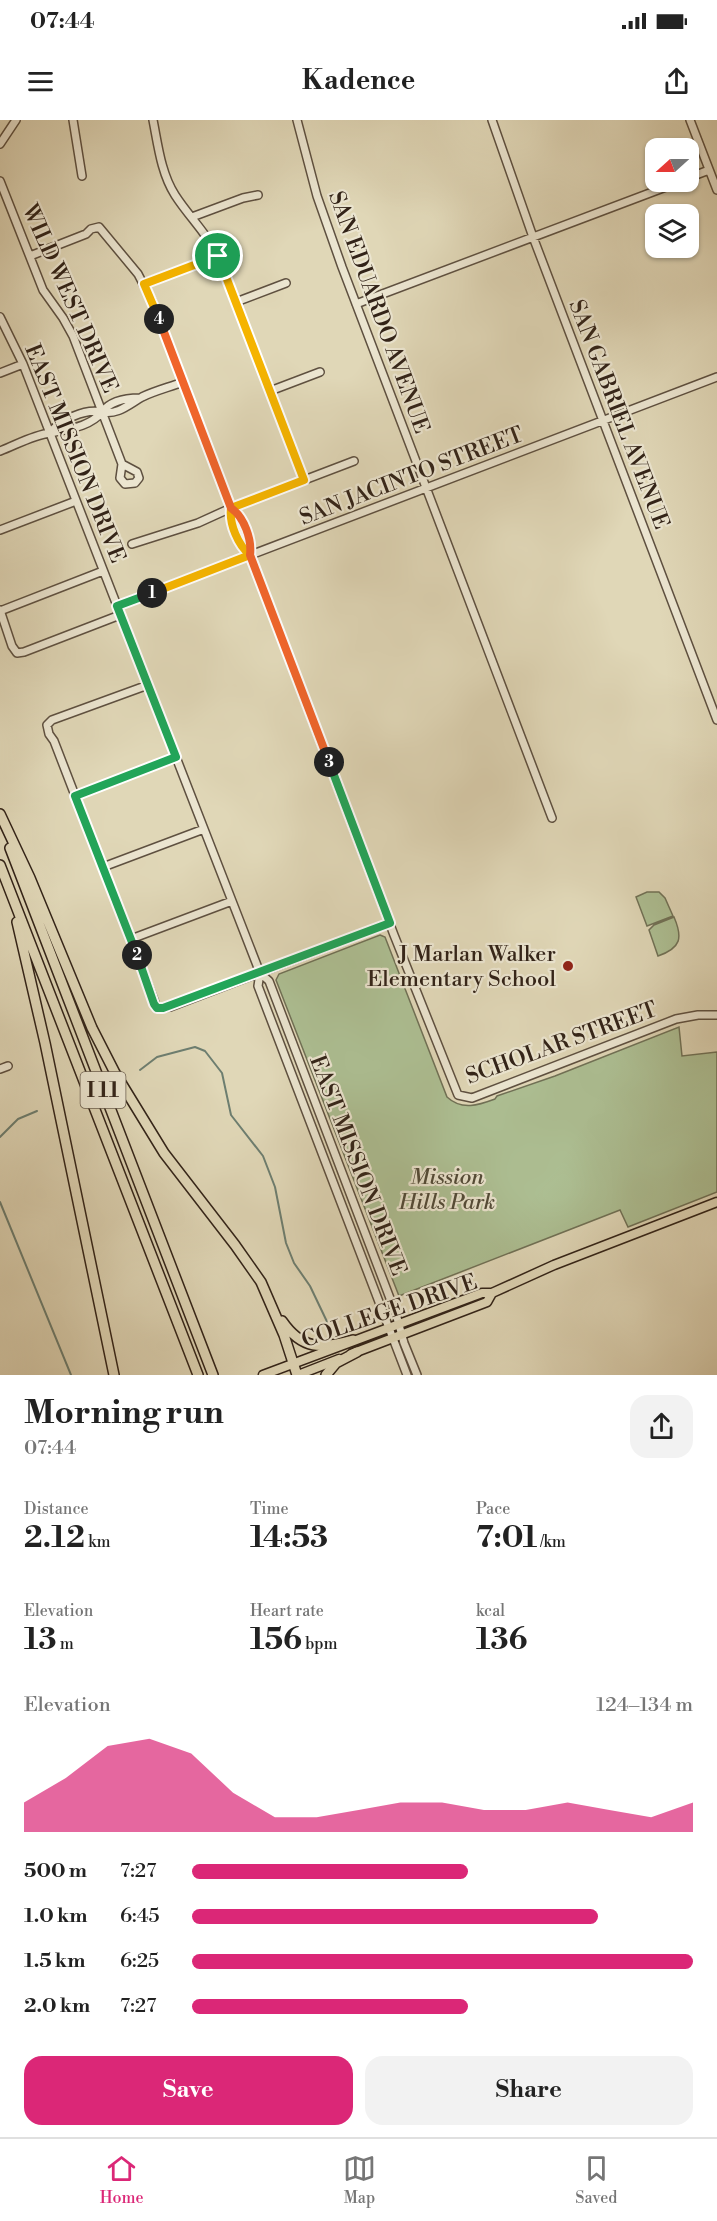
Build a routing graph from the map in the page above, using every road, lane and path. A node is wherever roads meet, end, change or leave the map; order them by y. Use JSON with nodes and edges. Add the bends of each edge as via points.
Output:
{"nodes":[{"id":1,"x":16,"y":120,"type":"edge"},
{"id":2,"x":73,"y":120,"type":"edge"},
{"id":3,"x":153,"y":120,"type":"edge"},
{"id":4,"x":297,"y":120,"type":"edge"},
{"id":5,"x":492,"y":120,"type":"edge"},
{"id":6,"x":690,"y":120,"type":"edge"},
{"id":7,"x":0,"y":144,"type":"edge"},
{"id":8,"x":709,"y":170,"type":"junction"},
{"id":9,"x":699,"y":174,"type":"edge"},
{"id":10,"x":82,"y":176,"type":"dead end"},
{"id":11,"x":0,"y":181,"type":"edge"},
{"id":12,"x":717,"y":190,"type":"edge"},
{"id":13,"x":652,"y":192,"type":"edge"},
{"id":14,"x":258,"y":195,"type":"dead end"},
{"id":15,"x":192,"y":217,"type":"junction"},
{"id":16,"x":533,"y":237,"type":"junction"},
{"id":17,"x":30,"y":256,"type":"junction"},
{"id":18,"x":218,"y":256,"type":"junction"},
{"id":19,"x":286,"y":283,"type":"dead end"},
{"id":20,"x":144,"y":284,"type":"junction"},
{"id":21,"x":236,"y":302,"type":"junction"},
{"id":22,"x":356,"y":304,"type":"junction"},
{"id":23,"x":0,"y":317,"type":"edge"},
{"id":24,"x":23,"y":364,"type":"junction"},
{"id":25,"x":320,"y":372,"type":"dead end"},
{"id":26,"x":0,"y":373,"type":"edge"},
{"id":27,"x":717,"y":377,"type":"edge"},
{"id":28,"x":183,"y":382,"type":"junction"},
{"id":29,"x":270,"y":391,"type":"junction"},
{"id":30,"x":102,"y":412,"type":"junction"},
{"id":31,"x":603,"y":421,"type":"junction"},
{"id":32,"x":49,"y":433,"type":"junction"},
{"id":33,"x":0,"y":451,"type":"edge"},
{"id":34,"x":354,"y":461,"type":"dead end"},
{"id":35,"x":122,"y":464,"type":"dead end"},
{"id":36,"x":304,"y":480,"type":"junction"},
{"id":37,"x":426,"y":488,"type":"junction"},
{"id":38,"x":76,"y":501,"type":"junction"},
{"id":39,"x":231,"y":508,"type":"junction"},
{"id":40,"x":0,"y":530,"type":"edge"},
{"id":41,"x":132,"y":544,"type":"dead end"},
{"id":42,"x":250,"y":555,"type":"junction"},
{"id":43,"x":103,"y":571,"type":"junction"},
{"id":44,"x":117,"y":606,"type":"junction"},
{"id":45,"x":0,"y":610,"type":"edge"},
{"id":46,"x":120,"y":615,"type":"junction"},
{"id":47,"x":148,"y":685,"type":"junction"},
{"id":48,"x":717,"y":720,"type":"edge"},
{"id":49,"x":176,"y":757,"type":"junction"},
{"id":50,"x":75,"y":796,"type":"junction"},
{"id":51,"x":0,"y":814,"type":"edge"},
{"id":52,"x":552,"y":818,"type":"dead end"},
{"id":53,"x":0,"y":821,"type":"edge"},
{"id":54,"x":204,"y":829,"type":"junction"},
{"id":55,"x":0,"y":865,"type":"edge"},
{"id":56,"x":103,"y":867,"type":"junction"},
{"id":57,"x":10,"y":891,"type":"junction"},
{"id":58,"x":232,"y":900,"type":"junction"},
{"id":59,"x":390,"y":923,"type":"junction"},
{"id":60,"x":131,"y":939,"type":"junction"},
{"id":61,"x":260,"y":973,"type":"junction"},
{"id":62,"x":717,"y":1015,"type":"edge"},
{"id":63,"x":717,"y":1202,"type":"edge"},
{"id":64,"x":492,"y":1293,"type":"junction"},
{"id":65,"x":269,"y":1298,"type":"junction"},
{"id":66,"x":399,"y":1323,"type":"junction"},
{"id":67,"x":389,"y":1326,"type":"junction"},
{"id":68,"x":397,"y":1336,"type":"junction"},
{"id":69,"x":353,"y":1340,"type":"junction"},
{"id":70,"x":357,"y":1352,"type":"junction"},
{"id":71,"x":293,"y":1364,"type":"junction"},
{"id":72,"x":197,"y":1372,"type":"edge"},
{"id":73,"x":115,"y":1375,"type":"edge"},
{"id":74,"x":213,"y":1375,"type":"edge"},
{"id":75,"x":263,"y":1375,"type":"edge"},
{"id":76,"x":298,"y":1375,"type":"edge"},
{"id":77,"x":326,"y":1375,"type":"edge"},
{"id":78,"x":407,"y":1375,"type":"edge"},
{"id":79,"x":417,"y":1375,"type":"edge"}],
"edges":[{"from":1,"to":7,"type":"street"},
{"from":2,"to":10,"type":"street"},
{"from":3,"to":15,"type":"street","via":[[166,176]]},
{"from":4,"to":22,"type":"street","name":"SAN EDUARDO AVENUE","via":[[317,196]]},
{"from":5,"to":16,"type":"street","name":"SAN GABRIEL AVENUE"},
{"from":6,"to":8,"type":"street"},
{"from":8,"to":9,"type":"street"},
{"from":8,"to":12,"type":"street"},
{"from":11,"to":17,"type":"street","name":"WILD WEST DRIVE"},
{"from":13,"to":16,"type":"street"},
{"from":14,"to":15,"type":"street"},
{"from":15,"to":18,"type":"street"},
{"from":16,"to":22,"type":"street"},
{"from":16,"to":31,"type":"street","name":"SAN GABRIEL AVENUE"},
{"from":17,"to":20,"type":"street","via":[[99,226]]},
{"from":17,"to":30,"type":"street","name":"WILD WEST DRIVE","via":[[43,290],[73,336]]},
{"from":18,"to":20,"type":"street"},
{"from":18,"to":21,"type":"street"},
{"from":19,"to":21,"type":"street"},
{"from":20,"to":28,"type":"street"},
{"from":21,"to":29,"type":"street"},
{"from":22,"to":37,"type":"street","name":"SAN EDUARDO AVENUE"},
{"from":23,"to":24,"type":"street","name":"EAST MISSION DRIVE"},
{"from":24,"to":26,"type":"street"},
{"from":24,"to":32,"type":"street","name":"EAST MISSION DRIVE"},
{"from":25,"to":29,"type":"street"},
{"from":27,"to":31,"type":"street","name":"SAN JACINTO STREET"},
{"from":28,"to":30,"type":"street","via":[[111,414]]},
{"from":28,"to":39,"type":"street"},
{"from":29,"to":36,"type":"street"},
{"from":30,"to":32,"type":"street","via":[[96,419]]},
{"from":30,"to":35,"type":"street","name":"WILD WEST DRIVE"},
{"from":31,"to":37,"type":"street","name":"SAN JACINTO STREET"},
{"from":31,"to":48,"type":"street","name":"SAN GABRIEL AVENUE"},
{"from":32,"to":33,"type":"street"},
{"from":32,"to":38,"type":"street","name":"EAST MISSION DRIVE"},
{"from":34,"to":36,"type":"street"},
{"from":36,"to":39,"type":"street"},
{"from":37,"to":42,"type":"street","name":"SAN JACINTO STREET"},
{"from":37,"to":52,"type":"street","name":"SAN EDUARDO AVENUE"},
{"from":38,"to":40,"type":"street"},
{"from":38,"to":43,"type":"street","name":"EAST MISSION DRIVE"},
{"from":39,"to":41,"type":"street"},
{"from":39,"to":42,"type":"street","via":[[239,514],[251,545]]},
{"from":42,"to":44,"type":"street","name":"SAN JACINTO STREET"},
{"from":42,"to":59,"type":"street"},
{"from":43,"to":44,"type":"street","name":"EAST MISSION DRIVE"},
{"from":43,"to":45,"type":"street"},
{"from":44,"to":46,"type":"street","name":"EAST MISSION DRIVE"},
{"from":45,"to":46,"type":"street","via":[[17,652]]},
{"from":46,"to":47,"type":"street","name":"EAST MISSION DRIVE"},
{"from":47,"to":49,"type":"street","name":"EAST MISSION DRIVE"},
{"from":47,"to":50,"type":"street","via":[[47,725]]},
{"from":49,"to":50,"type":"street"},
{"from":49,"to":54,"type":"street","name":"EAST MISSION DRIVE"},
{"from":50,"to":56,"type":"street"},
{"from":51,"to":65,"type":"highway","via":[[92,1028],[120,1083],[164,1153],[250,1266]]},
{"from":53,"to":74,"type":"highway","number":"I 11"},
{"from":54,"to":56,"type":"street"},
{"from":54,"to":58,"type":"street","name":"EAST MISSION DRIVE"},
{"from":55,"to":57,"type":"highway","number":"I 11"},
{"from":56,"to":60,"type":"street"},
{"from":57,"to":72,"type":"highway","number":"I 11"},
{"from":57,"to":73,"type":"highway"},
{"from":58,"to":60,"type":"street"},
{"from":58,"to":61,"type":"street","name":"EAST MISSION DRIVE"},
{"from":59,"to":61,"type":"street"},
{"from":59,"to":62,"type":"street","name":"SCHOLAR STREET","via":[[453,1087],[462,1097],[472,1098],[676,1019]]},
{"from":60,"to":61,"type":"street","via":[[157,1008]]},
{"from":61,"to":66,"type":"street","name":"EAST MISSION DRIVE","via":[[269,981]]},
{"from":61,"to":67,"type":"street","name":"EAST MISSION DRIVE","via":[[258,986]]},
{"from":63,"to":64,"type":"main road","name":"COLLEGE DRIVE"},
{"from":64,"to":66,"type":"main road","name":"COLLEGE DRIVE","via":[[482,1293]]},
{"from":64,"to":68,"type":"main road","name":"COLLEGE DRIVE","via":[[487,1302]]},
{"from":65,"to":69,"type":"highway","via":[[289,1330],[302,1341],[328,1347]]},
{"from":65,"to":71,"type":"highway"},
{"from":66,"to":67,"type":"main road","name":"COLLEGE DRIVE"},
{"from":66,"to":68,"type":"street","name":"EAST MISSION DRIVE"},
{"from":67,"to":68,"type":"street","name":"EAST MISSION DRIVE"},
{"from":67,"to":69,"type":"main road","name":"COLLEGE DRIVE"},
{"from":68,"to":70,"type":"main road","name":"COLLEGE DRIVE"},
{"from":68,"to":78,"type":"street","name":"EAST MISSION DRIVE"},
{"from":68,"to":79,"type":"street","name":"EAST MISSION DRIVE"},
{"from":69,"to":71,"type":"main road","name":"COLLEGE DRIVE"},
{"from":70,"to":76,"type":"main road","name":"COLLEGE DRIVE"},
{"from":70,"to":77,"type":"highway","via":[[336,1363]]},
{"from":71,"to":75,"type":"main road","name":"COLLEGE DRIVE"},
{"from":71,"to":76,"type":"highway"}]}
